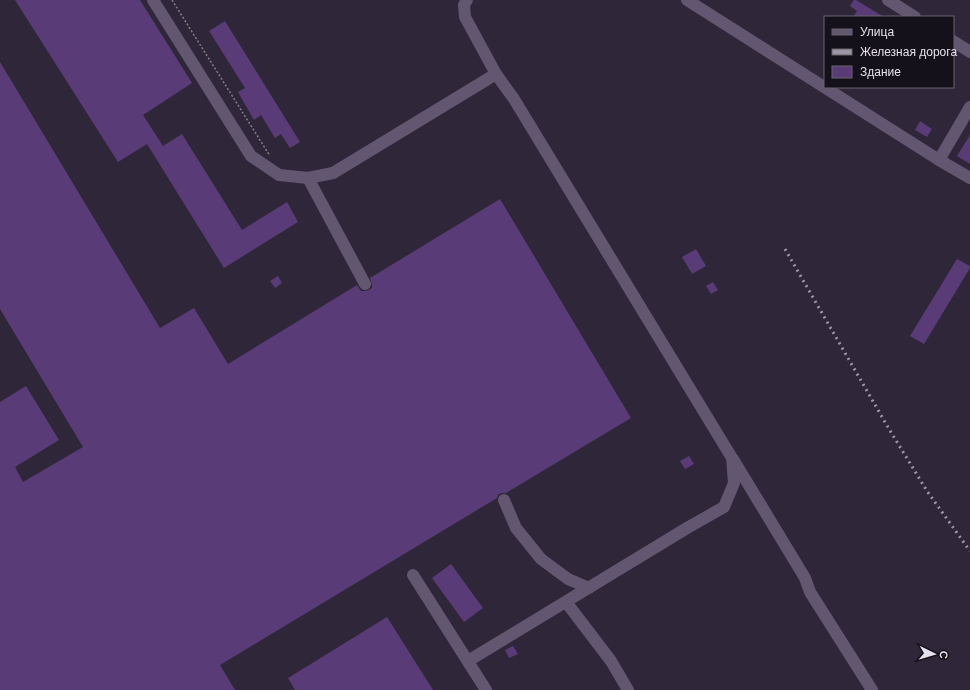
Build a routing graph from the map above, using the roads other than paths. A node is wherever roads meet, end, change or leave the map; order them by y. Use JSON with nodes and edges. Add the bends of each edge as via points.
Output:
{"nodes":[{"id":1,"x":153,"y":0,"type":"edge"},
{"id":2,"x":467,"y":0,"type":"edge"},
{"id":3,"x":688,"y":0,"type":"edge"},
{"id":4,"x":888,"y":0,"type":"edge"},
{"id":5,"x":913,"y":16,"type":"edge"},
{"id":6,"x":954,"y":43,"type":"edge"},
{"id":7,"x":970,"y":52,"type":"edge"},
{"id":8,"x":496,"y":74,"type":"junction"},
{"id":9,"x":824,"y":87,"type":"edge"},
{"id":10,"x":826,"y":88,"type":"edge"},
{"id":11,"x":970,"y":107,"type":"edge"},
{"id":12,"x":939,"y":160,"type":"junction"},
{"id":13,"x":308,"y":178,"type":"junction"},
{"id":14,"x":970,"y":178,"type":"edge"},
{"id":15,"x":365,"y":284,"type":"dead end"},
{"id":16,"x":732,"y":458,"type":"junction"},
{"id":17,"x":504,"y":500,"type":"dead end"},
{"id":18,"x":413,"y":575,"type":"dead end"},
{"id":19,"x":589,"y":588,"type":"junction"},
{"id":20,"x":566,"y":602,"type":"junction"},
{"id":21,"x":468,"y":661,"type":"junction"},
{"id":22,"x":486,"y":690,"type":"edge"},
{"id":23,"x":628,"y":690,"type":"edge"},
{"id":24,"x":872,"y":690,"type":"edge"}],
"edges":[{"from":1,"to":13,"type":"lane","via":[[251,156],[278,175]]},
{"from":2,"to":8,"type":"lane","via":[[464,5],[465,17]]},
{"from":3,"to":9,"type":"lane"},
{"from":4,"to":5,"type":"lane"},
{"from":6,"to":7,"type":"lane"},
{"from":8,"to":13,"type":"lane","via":[[333,173]]},
{"from":8,"to":16,"type":"lane","via":[[514,99]]},
{"from":10,"to":12,"type":"lane"},
{"from":11,"to":12,"type":"lane"},
{"from":12,"to":14,"type":"lane"},
{"from":13,"to":15,"type":"lane"},
{"from":16,"to":19,"type":"lane","via":[[734,483],[724,507]]},
{"from":16,"to":24,"type":"lane","via":[[805,578],[810,592]]},
{"from":17,"to":19,"type":"lane","via":[[516,528],[541,559],[568,579]]},
{"from":18,"to":21,"type":"lane"},
{"from":19,"to":20,"type":"lane"},
{"from":20,"to":21,"type":"lane"},
{"from":20,"to":23,"type":"lane","via":[[611,661]]},
{"from":21,"to":22,"type":"lane"}]}
